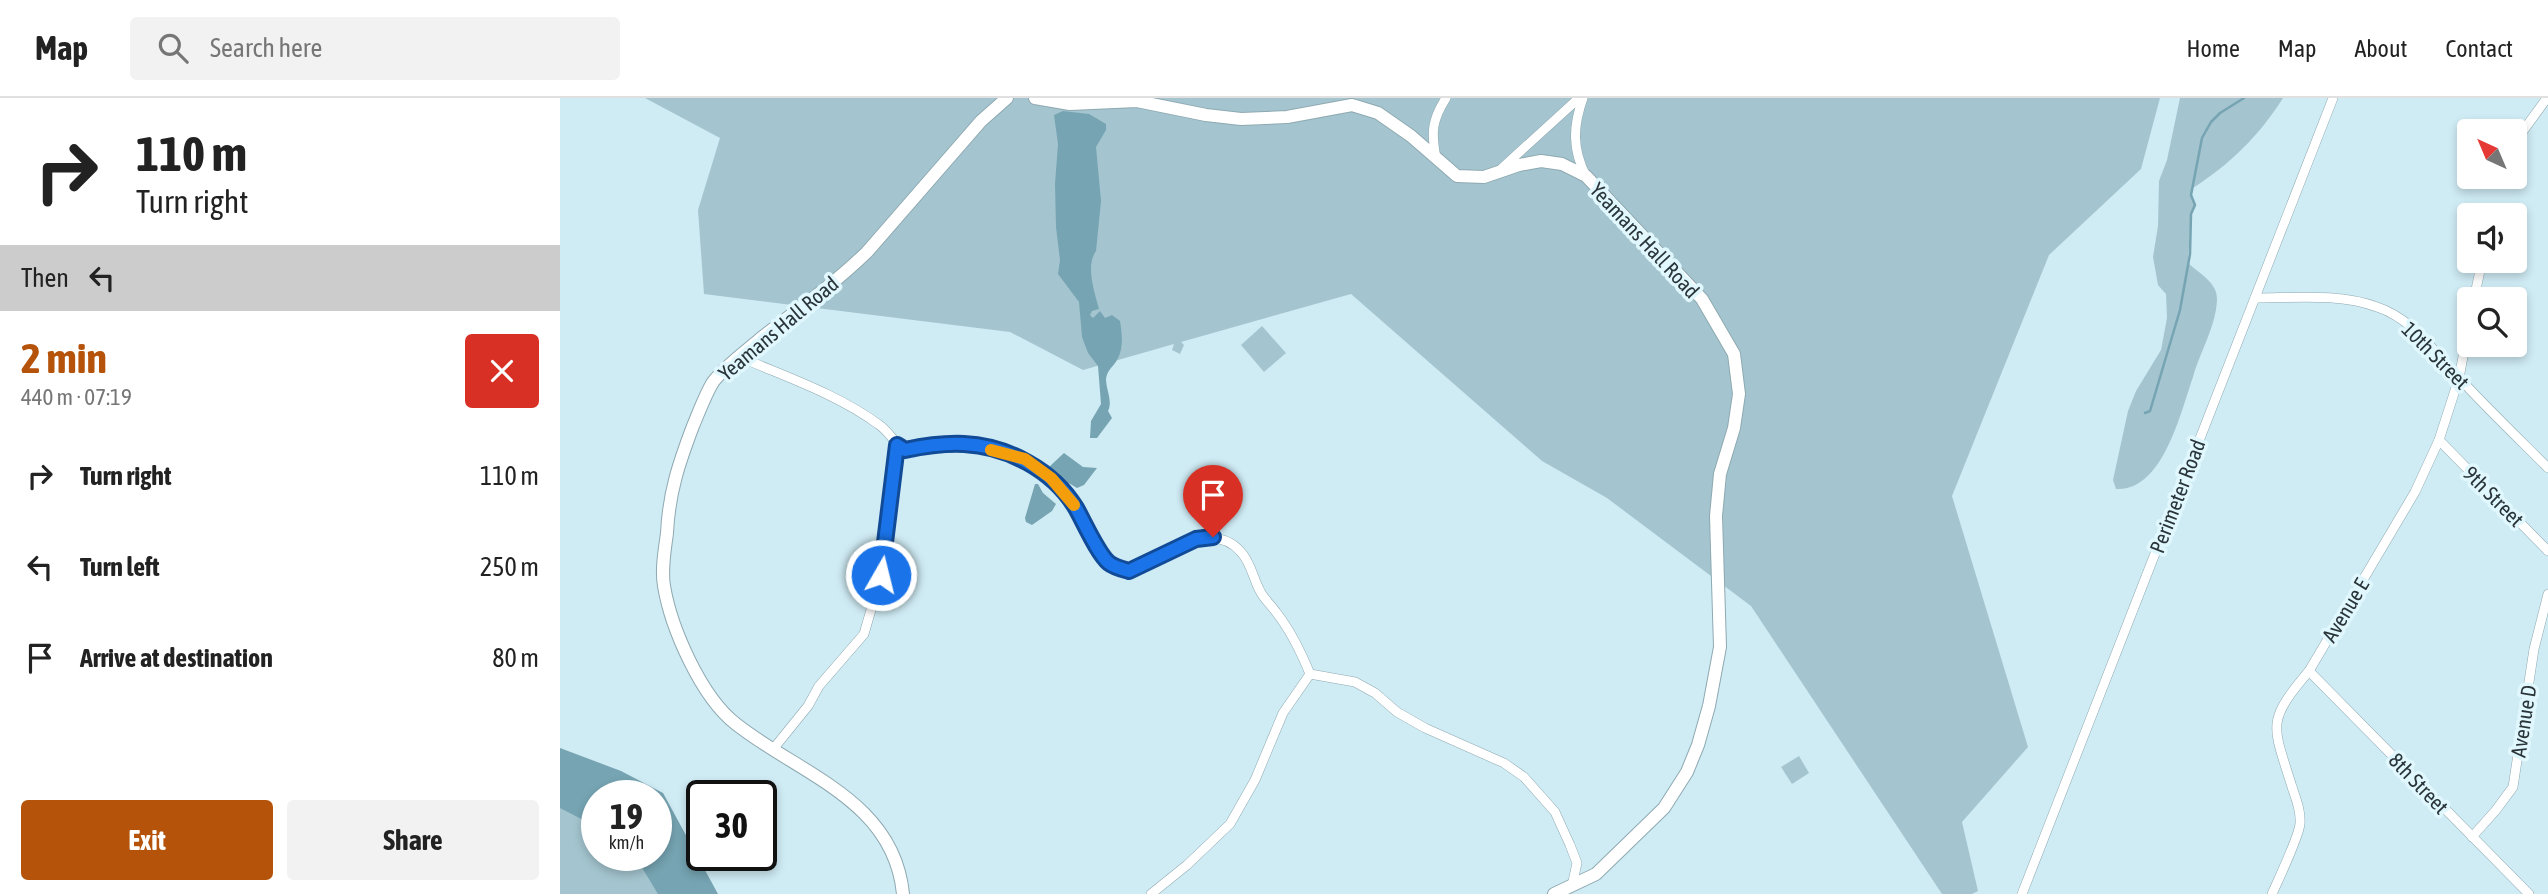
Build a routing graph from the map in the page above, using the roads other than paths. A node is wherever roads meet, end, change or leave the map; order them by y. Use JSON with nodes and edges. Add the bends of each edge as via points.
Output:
{"nodes":[{"id":1,"x":1007,"y":98,"type":"edge"},
{"id":2,"x":1035,"y":98,"type":"edge"},
{"id":3,"x":1446,"y":98,"type":"edge"},
{"id":4,"x":1581,"y":98,"type":"edge"},
{"id":5,"x":2333,"y":98,"type":"edge"},
{"id":6,"x":2547,"y":98,"type":"edge"},
{"id":7,"x":2527,"y":126,"type":"edge"},
{"id":8,"x":1436,"y":160,"type":"junction"},
{"id":9,"x":1498,"y":172,"type":"junction"},
{"id":10,"x":1586,"y":176,"type":"junction"},
{"id":11,"x":2255,"y":298,"type":"junction"},
{"id":12,"x":740,"y":357,"type":"junction"},
{"id":13,"x":2463,"y":357,"type":"edge"},
{"id":14,"x":2459,"y":379,"type":"junction"},
{"id":15,"x":2439,"y":440,"type":"junction"},
{"id":16,"x":897,"y":445,"type":"junction"},
{"id":17,"x":2548,"y":468,"type":"edge"},
{"id":18,"x":2548,"y":551,"type":"edge"},
{"id":19,"x":2548,"y":594,"type":"edge"},
{"id":20,"x":2309,"y":671,"type":"junction"},
{"id":21,"x":1310,"y":674,"type":"junction"},
{"id":22,"x":774,"y":748,"type":"junction"},
{"id":23,"x":2472,"y":837,"type":"junction"},
{"id":24,"x":1572,"y":886,"type":"junction"},
{"id":25,"x":903,"y":894,"type":"edge"},
{"id":26,"x":1151,"y":894,"type":"edge"},
{"id":27,"x":1554,"y":894,"type":"edge"},
{"id":28,"x":2022,"y":894,"type":"edge"},
{"id":29,"x":2272,"y":894,"type":"edge"},
{"id":30,"x":2529,"y":894,"type":"edge"}],
"edges":[{"from":1,"to":12,"type":"street","name":"Yeamans Hall Road","via":[[981,121],[867,253]]},
{"from":2,"to":8,"type":"street","name":"Yeamans Hall Road","via":[[1070,104],[1137,101],[1241,119],[1287,117],[1352,105],[1378,113]]},
{"from":3,"to":8,"type":"street","via":[[1433,123]]},
{"from":4,"to":9,"type":"street"},
{"from":4,"to":10,"type":"street","via":[[1574,144]]},
{"from":5,"to":11,"type":"street","name":"Perimeter Road"},
{"from":6,"to":7,"type":"street"},
{"from":8,"to":9,"type":"street","name":"Yeamans Hall Road","via":[[1457,176],[1484,177]]},
{"from":9,"to":10,"type":"street","name":"Yeamans Hall Road","via":[[1541,161],[1562,164]]},
{"from":10,"to":24,"type":"street","name":"Yeamans Hall Road","via":[[1702,299],[1734,354],[1739,394],[1720,474],[1716,516],[1720,647],[1698,745],[1664,808],[1596,874]]},
{"from":11,"to":14,"type":"street","name":"10th Street","via":[[2337,298],[2377,306],[2411,327]]},
{"from":11,"to":28,"type":"street","name":"Perimeter Road"},
{"from":12,"to":16,"type":"street","via":[[856,410],[881,426]]},
{"from":12,"to":22,"type":"street","name":"Yeamans Hall Road","via":[[714,382],[675,472],[663,584],[679,639],[713,702],[736,724]]},
{"from":13,"to":14,"type":"street","name":"Avenue E"},
{"from":14,"to":15,"type":"street","name":"Avenue E"},
{"from":14,"to":17,"type":"street","name":"10th Street"},
{"from":15,"to":18,"type":"street","name":"9th Street"},
{"from":15,"to":20,"type":"street","name":"Avenue E","via":[[2415,492]]},
{"from":16,"to":21,"type":"street","via":[[905,450],[966,444],[1025,459],[1051,478],[1074,504],[1102,556],[1129,571],[1196,539],[1224,539],[1242,553],[1260,593],[1297,643]]},
{"from":16,"to":22,"type":"street","via":[[881,575],[864,634]]},
{"from":19,"to":23,"type":"street","name":"Avenue D","via":[[2534,649],[2513,787]]},
{"from":20,"to":23,"type":"street","name":"8th Street"},
{"from":20,"to":29,"type":"street","name":"Avenue E","via":[[2278,712],[2275,731],[2300,825]]},
{"from":21,"to":24,"type":"street","via":[[1355,682],[1425,728],[1504,763],[1524,777],[1555,812],[1570,845],[1577,863]]},
{"from":21,"to":26,"type":"street","via":[[1283,713],[1255,780],[1230,824]]},
{"from":22,"to":25,"type":"street","name":"Yeamans Hall Road","via":[[836,790],[883,832],[902,875]]},
{"from":23,"to":30,"type":"street","name":"8th Street"},
{"from":24,"to":27,"type":"street","name":"Yeamans Hall Road"}]}
